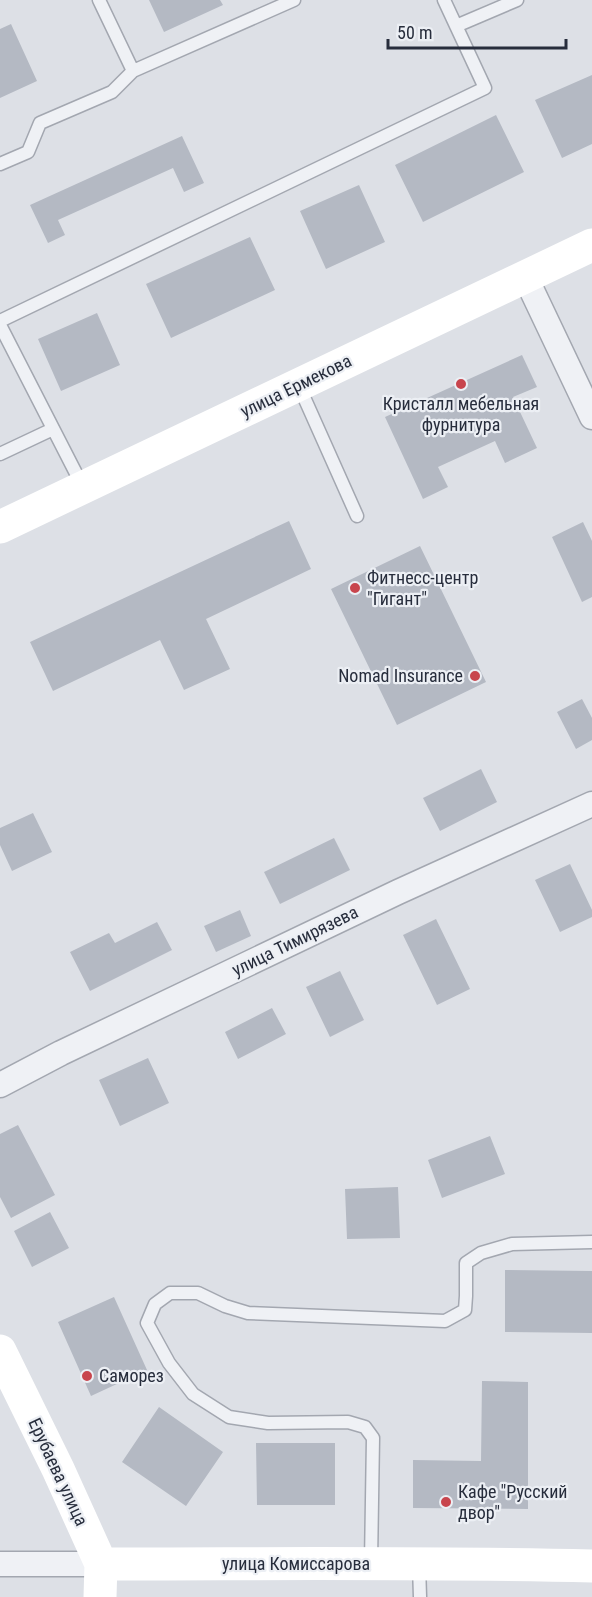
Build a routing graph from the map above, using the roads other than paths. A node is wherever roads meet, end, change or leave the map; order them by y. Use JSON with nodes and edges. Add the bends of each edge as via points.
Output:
{"nodes":[{"id":1,"x":99,"y":0,"type":"edge"},
{"id":2,"x":294,"y":0,"type":"edge"},
{"id":3,"x":444,"y":0,"type":"edge"},
{"id":4,"x":517,"y":0,"type":"edge"},
{"id":5,"x":456,"y":26,"type":"junction"},
{"id":6,"x":133,"y":71,"type":"junction"},
{"id":7,"x":0,"y":164,"type":"edge"},
{"id":8,"x":592,"y":244,"type":"edge"},
{"id":9,"x":525,"y":276,"type":"junction"},
{"id":10,"x":0,"y":323,"type":"edge"},
{"id":11,"x":299,"y":384,"type":"junction"},
{"id":12,"x":586,"y":391,"type":"edge"},
{"id":13,"x":592,"y":417,"type":"edge"},
{"id":14,"x":53,"y":429,"type":"junction"},
{"id":15,"x":0,"y":454,"type":"edge"},
{"id":16,"x":83,"y":487,"type":"junction"},
{"id":17,"x":357,"y":516,"type":"dead end"},
{"id":18,"x":0,"y":527,"type":"edge"},
{"id":19,"x":592,"y":804,"type":"edge"},
{"id":20,"x":0,"y":1085,"type":"edge"},
{"id":21,"x":592,"y":1242,"type":"edge"},
{"id":22,"x":0,"y":1351,"type":"edge"},
{"id":23,"x":371,"y":1563,"type":"junction"},
{"id":24,"x":0,"y":1564,"type":"edge"},
{"id":25,"x":101,"y":1564,"type":"junction"},
{"id":26,"x":418,"y":1564,"type":"junction"},
{"id":27,"x":592,"y":1566,"type":"edge"},
{"id":28,"x":100,"y":1597,"type":"edge"},
{"id":29,"x":420,"y":1597,"type":"edge"}],
"edges":[{"from":1,"to":6,"type":"lane"},
{"from":2,"to":6,"type":"lane"},
{"from":3,"to":5,"type":"lane"},
{"from":4,"to":5,"type":"lane"},
{"from":5,"to":10,"type":"lane","via":[[485,88]]},
{"from":6,"to":7,"type":"lane","via":[[112,92],[40,123],[28,152]]},
{"from":8,"to":9,"type":"main road","name":"улица Ермекова"},
{"from":9,"to":11,"type":"main road","name":"улица Ермекова"},
{"from":9,"to":12,"type":"street"},
{"from":10,"to":14,"type":"lane"},
{"from":11,"to":16,"type":"main road","name":"улица Ермекова"},
{"from":11,"to":17,"type":"lane"},
{"from":12,"to":13,"type":"street"},
{"from":14,"to":15,"type":"lane"},
{"from":14,"to":16,"type":"lane"},
{"from":16,"to":18,"type":"main road","name":"улица Ермекова"},
{"from":19,"to":20,"type":"street","name":"улица Тимирязева","via":[[398,892]]},
{"from":21,"to":23,"type":"lane","via":[[512,1244],[481,1253],[466,1263],[465,1310],[445,1322],[248,1313],[198,1293],[170,1293],[155,1304],[147,1323],[169,1363],[193,1394],[229,1417],[268,1424],[348,1422],[365,1427],[373,1438]]},
{"from":22,"to":25,"type":"main road","name":"Ерубаева улица"},
{"from":23,"to":25,"type":"main road","name":"улица Комиссарова"},
{"from":23,"to":26,"type":"main road","name":"улица Комиссарова"},
{"from":24,"to":25,"type":"street","name":"улица Комиссарова"},
{"from":25,"to":28,"type":"main road","name":"Ерубаева улица"},
{"from":26,"to":27,"type":"main road","name":"улица Комиссарова"},
{"from":26,"to":29,"type":"lane"}]}
